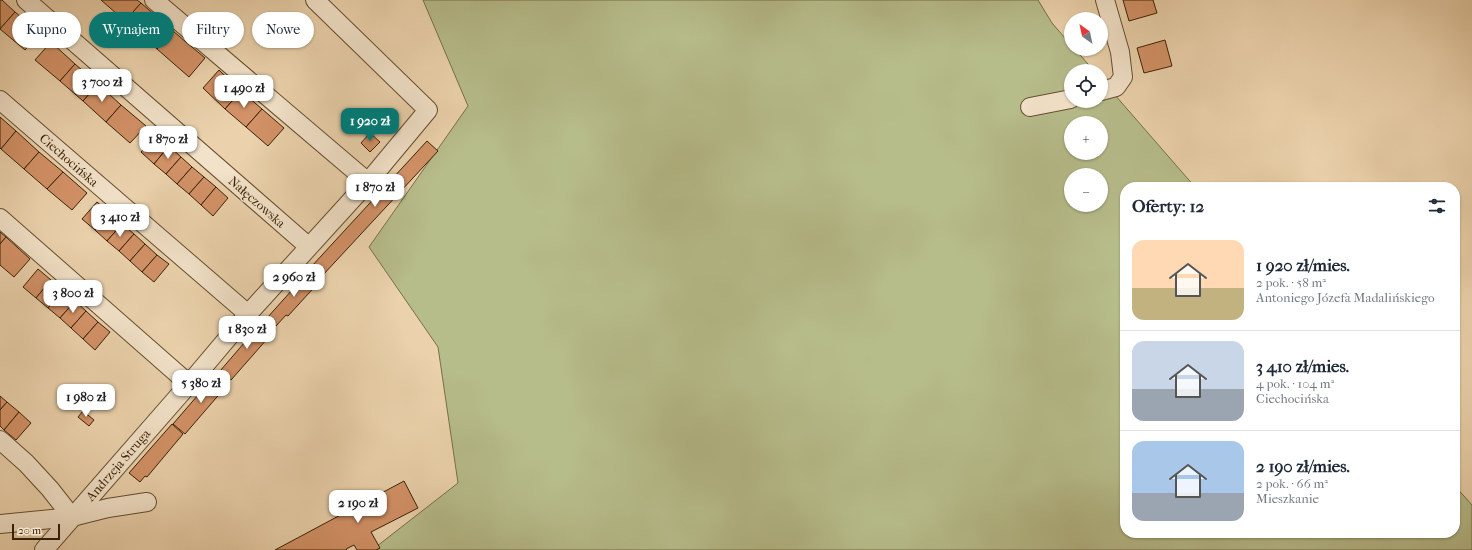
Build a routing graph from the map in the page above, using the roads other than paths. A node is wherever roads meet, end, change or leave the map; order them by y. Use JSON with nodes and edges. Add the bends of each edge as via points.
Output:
{"nodes":[{"id":1,"x":26,"y":0,"type":"edge"},
{"id":2,"x":154,"y":0,"type":"edge"},
{"id":3,"x":315,"y":0,"type":"edge"},
{"id":4,"x":1105,"y":0,"type":"edge"},
{"id":5,"x":1108,"y":89,"type":"edge"},
{"id":6,"x":0,"y":100,"type":"edge"},
{"id":7,"x":1064,"y":100,"type":"edge"},
{"id":8,"x":1030,"y":107,"type":"dead end"},
{"id":9,"x":368,"y":182,"type":"junction"},
{"id":10,"x":0,"y":218,"type":"edge"},
{"id":11,"x":308,"y":246,"type":"junction"},
{"id":12,"x":248,"y":314,"type":"junction"},
{"id":13,"x":189,"y":384,"type":"junction"},
{"id":14,"x":0,"y":440,"type":"edge"},
{"id":15,"x":147,"y":502,"type":"dead end"},
{"id":16,"x":72,"y":517,"type":"junction"},
{"id":17,"x":0,"y":524,"type":"edge"},
{"id":18,"x":44,"y":550,"type":"edge"}],
"edges":[{"from":1,"to":11,"type":"street","name":"Nałęczowska"},
{"from":2,"to":9,"type":"street"},
{"from":3,"to":9,"type":"street","name":"Andrzeja Struga","via":[[428,110]]},
{"from":4,"to":5,"type":"street","via":[[1120,52],[1123,77],[1116,87]]},
{"from":6,"to":12,"type":"street","name":"Ciechocińska"},
{"from":7,"to":8,"type":"street"},
{"from":9,"to":11,"type":"street","name":"Andrzeja Struga"},
{"from":10,"to":13,"type":"street"},
{"from":11,"to":12,"type":"street","name":"Andrzeja Struga"},
{"from":12,"to":13,"type":"street","name":"Andrzeja Struga"},
{"from":13,"to":16,"type":"street","name":"Andrzeja Struga"},
{"from":14,"to":16,"type":"street","via":[[26,463]]},
{"from":15,"to":16,"type":"street"},
{"from":16,"to":17,"type":"street"},
{"from":16,"to":18,"type":"street","name":"Andrzeja Struga"}]}
